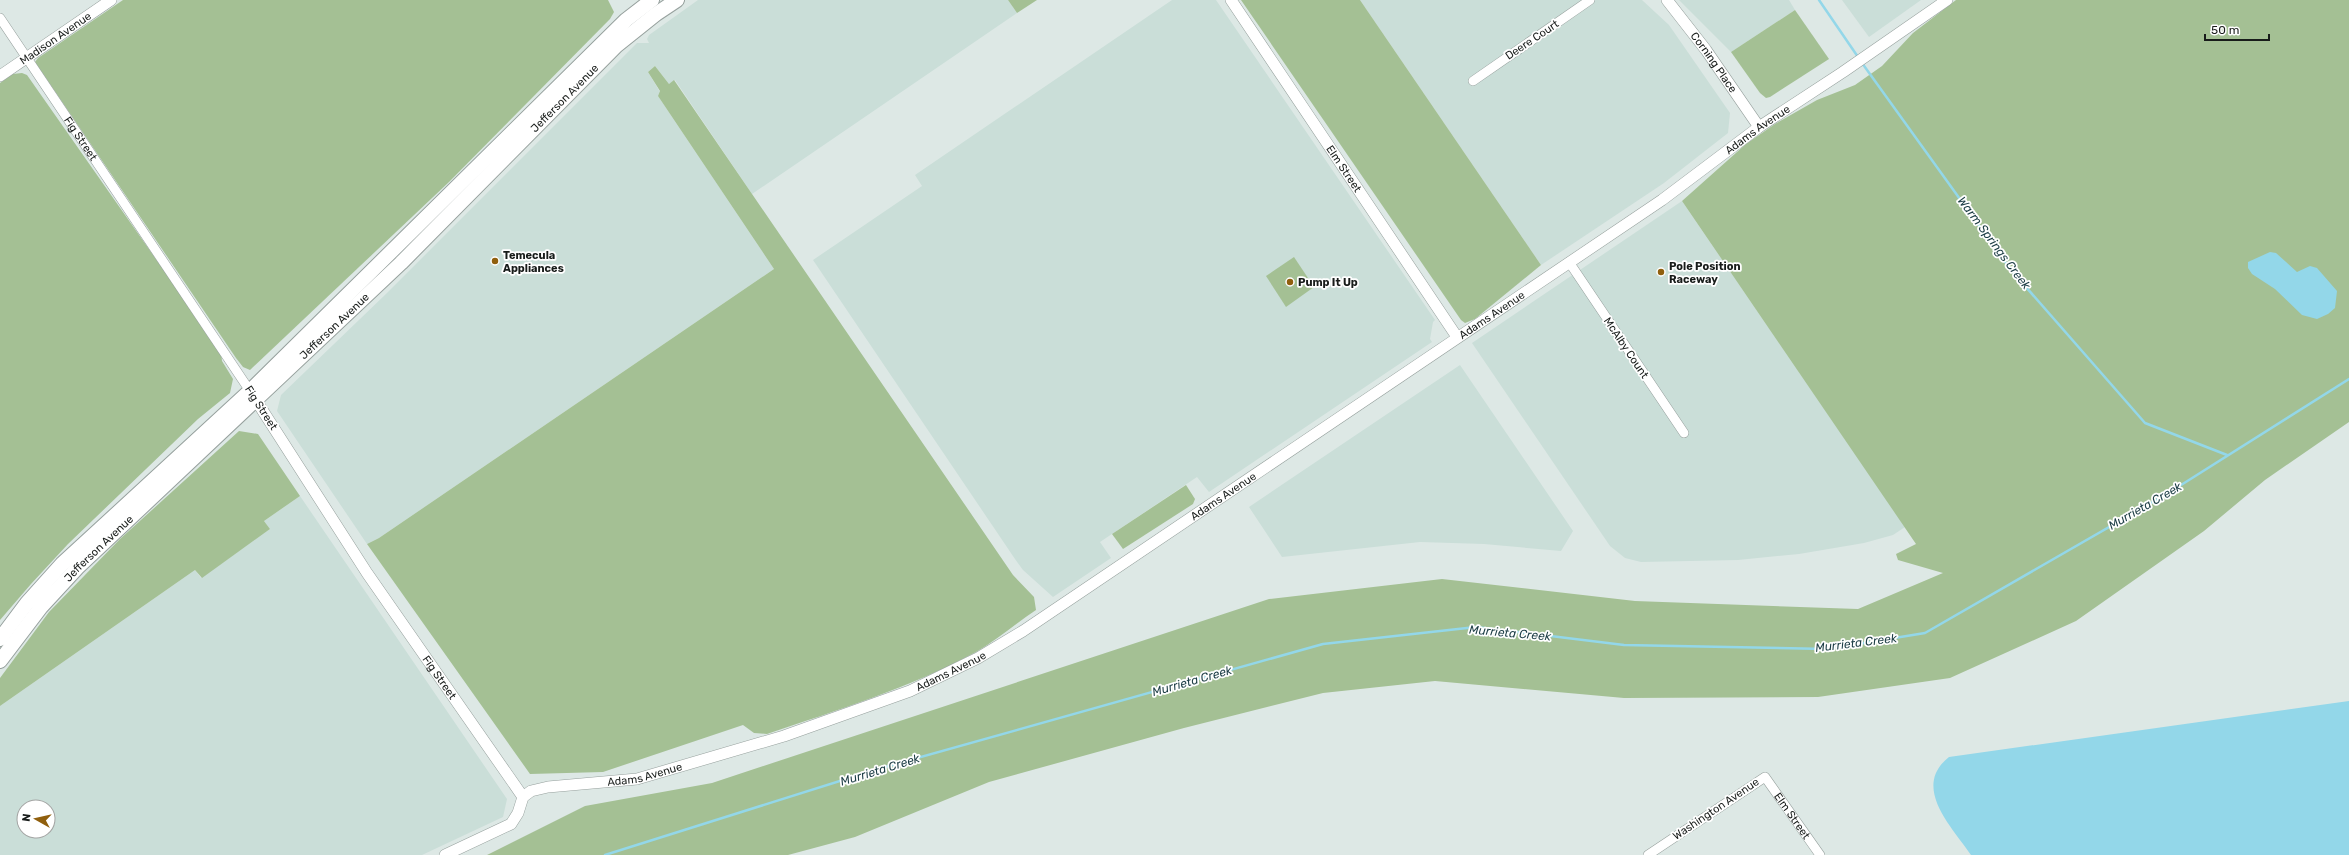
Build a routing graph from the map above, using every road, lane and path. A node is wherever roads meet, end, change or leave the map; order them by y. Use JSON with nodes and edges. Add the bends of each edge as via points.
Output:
{"nodes":[{"id":1,"x":111,"y":0,"type":"edge"},
{"id":2,"x":652,"y":0,"type":"edge"},
{"id":3,"x":677,"y":0,"type":"edge"},
{"id":4,"x":1231,"y":0,"type":"edge"},
{"id":5,"x":1590,"y":0,"type":"edge"},
{"id":6,"x":1668,"y":0,"type":"edge"},
{"id":7,"x":1946,"y":0,"type":"edge"},
{"id":8,"x":0,"y":18,"type":"edge"},
{"id":9,"x":26,"y":58,"type":"junction"},
{"id":10,"x":0,"y":76,"type":"edge"},
{"id":11,"x":1473,"y":81,"type":"dead end"},
{"id":12,"x":1759,"y":127,"type":"junction"},
{"id":13,"x":484,"y":160,"type":"junction"},
{"id":14,"x":443,"y":222,"type":"junction"},
{"id":15,"x":1569,"y":262,"type":"junction"},
{"id":16,"x":1457,"y":337,"type":"junction"},
{"id":17,"x":253,"y":395,"type":"junction"},
{"id":18,"x":1684,"y":433,"type":"dead end"},
{"id":19,"x":0,"y":639,"type":"edge"},
{"id":20,"x":0,"y":662,"type":"edge"},
{"id":21,"x":1765,"y":777,"type":"joint"},
{"id":22,"x":522,"y":797,"type":"junction"},
{"id":23,"x":445,"y":855,"type":"edge"},
{"id":24,"x":1648,"y":855,"type":"edge"},
{"id":25,"x":1820,"y":855,"type":"edge"}],
"edges":[{"from":1,"to":9,"type":"street","name":"Madison Avenue"},
{"from":2,"to":13,"type":"main road","name":"Jefferson Avenue","via":[[626,20]]},
{"from":3,"to":14,"type":"main road","name":"Jefferson Avenue","via":[[616,46]]},
{"from":4,"to":16,"type":"street","name":"Elm Street"},
{"from":5,"to":11,"type":"street","name":"Deere Court"},
{"from":6,"to":12,"type":"street","name":"Corning Place"},
{"from":7,"to":12,"type":"street","name":"Adams Avenue"},
{"from":8,"to":9,"type":"street","name":"Fig Street"},
{"from":9,"to":10,"type":"street","name":"Madison Avenue"},
{"from":9,"to":17,"type":"street","name":"Fig Street"},
{"from":12,"to":15,"type":"street","name":"Adams Avenue","via":[[1668,196]]},
{"from":13,"to":14,"type":"main road","via":[[465,190],[445,210]]},
{"from":13,"to":17,"type":"main road","name":"Jefferson Avenue"},
{"from":14,"to":17,"type":"main road","name":"Jefferson Avenue"},
{"from":15,"to":16,"type":"street","name":"Adams Avenue"},
{"from":15,"to":18,"type":"street","name":"McAlby Count"},
{"from":16,"to":22,"type":"street","name":"Adams Avenue","via":[[1023,631],[944,675],[910,691],[828,722],[669,771],[637,779],[542,788]]},
{"from":17,"to":19,"type":"main road","name":"Jefferson Avenue","via":[[62,564],[27,603]]},
{"from":17,"to":20,"type":"main road","name":"Jefferson Avenue","via":[[77,568],[41,607]]},
{"from":17,"to":22,"type":"street","name":"Fig Street","via":[[367,573]]},
{"from":21,"to":24,"type":"street","name":"Washington Avenue"},
{"from":21,"to":25,"type":"street","name":"Elm Street"},
{"from":22,"to":23,"type":"street","via":[[518,813],[511,824]]}]}
